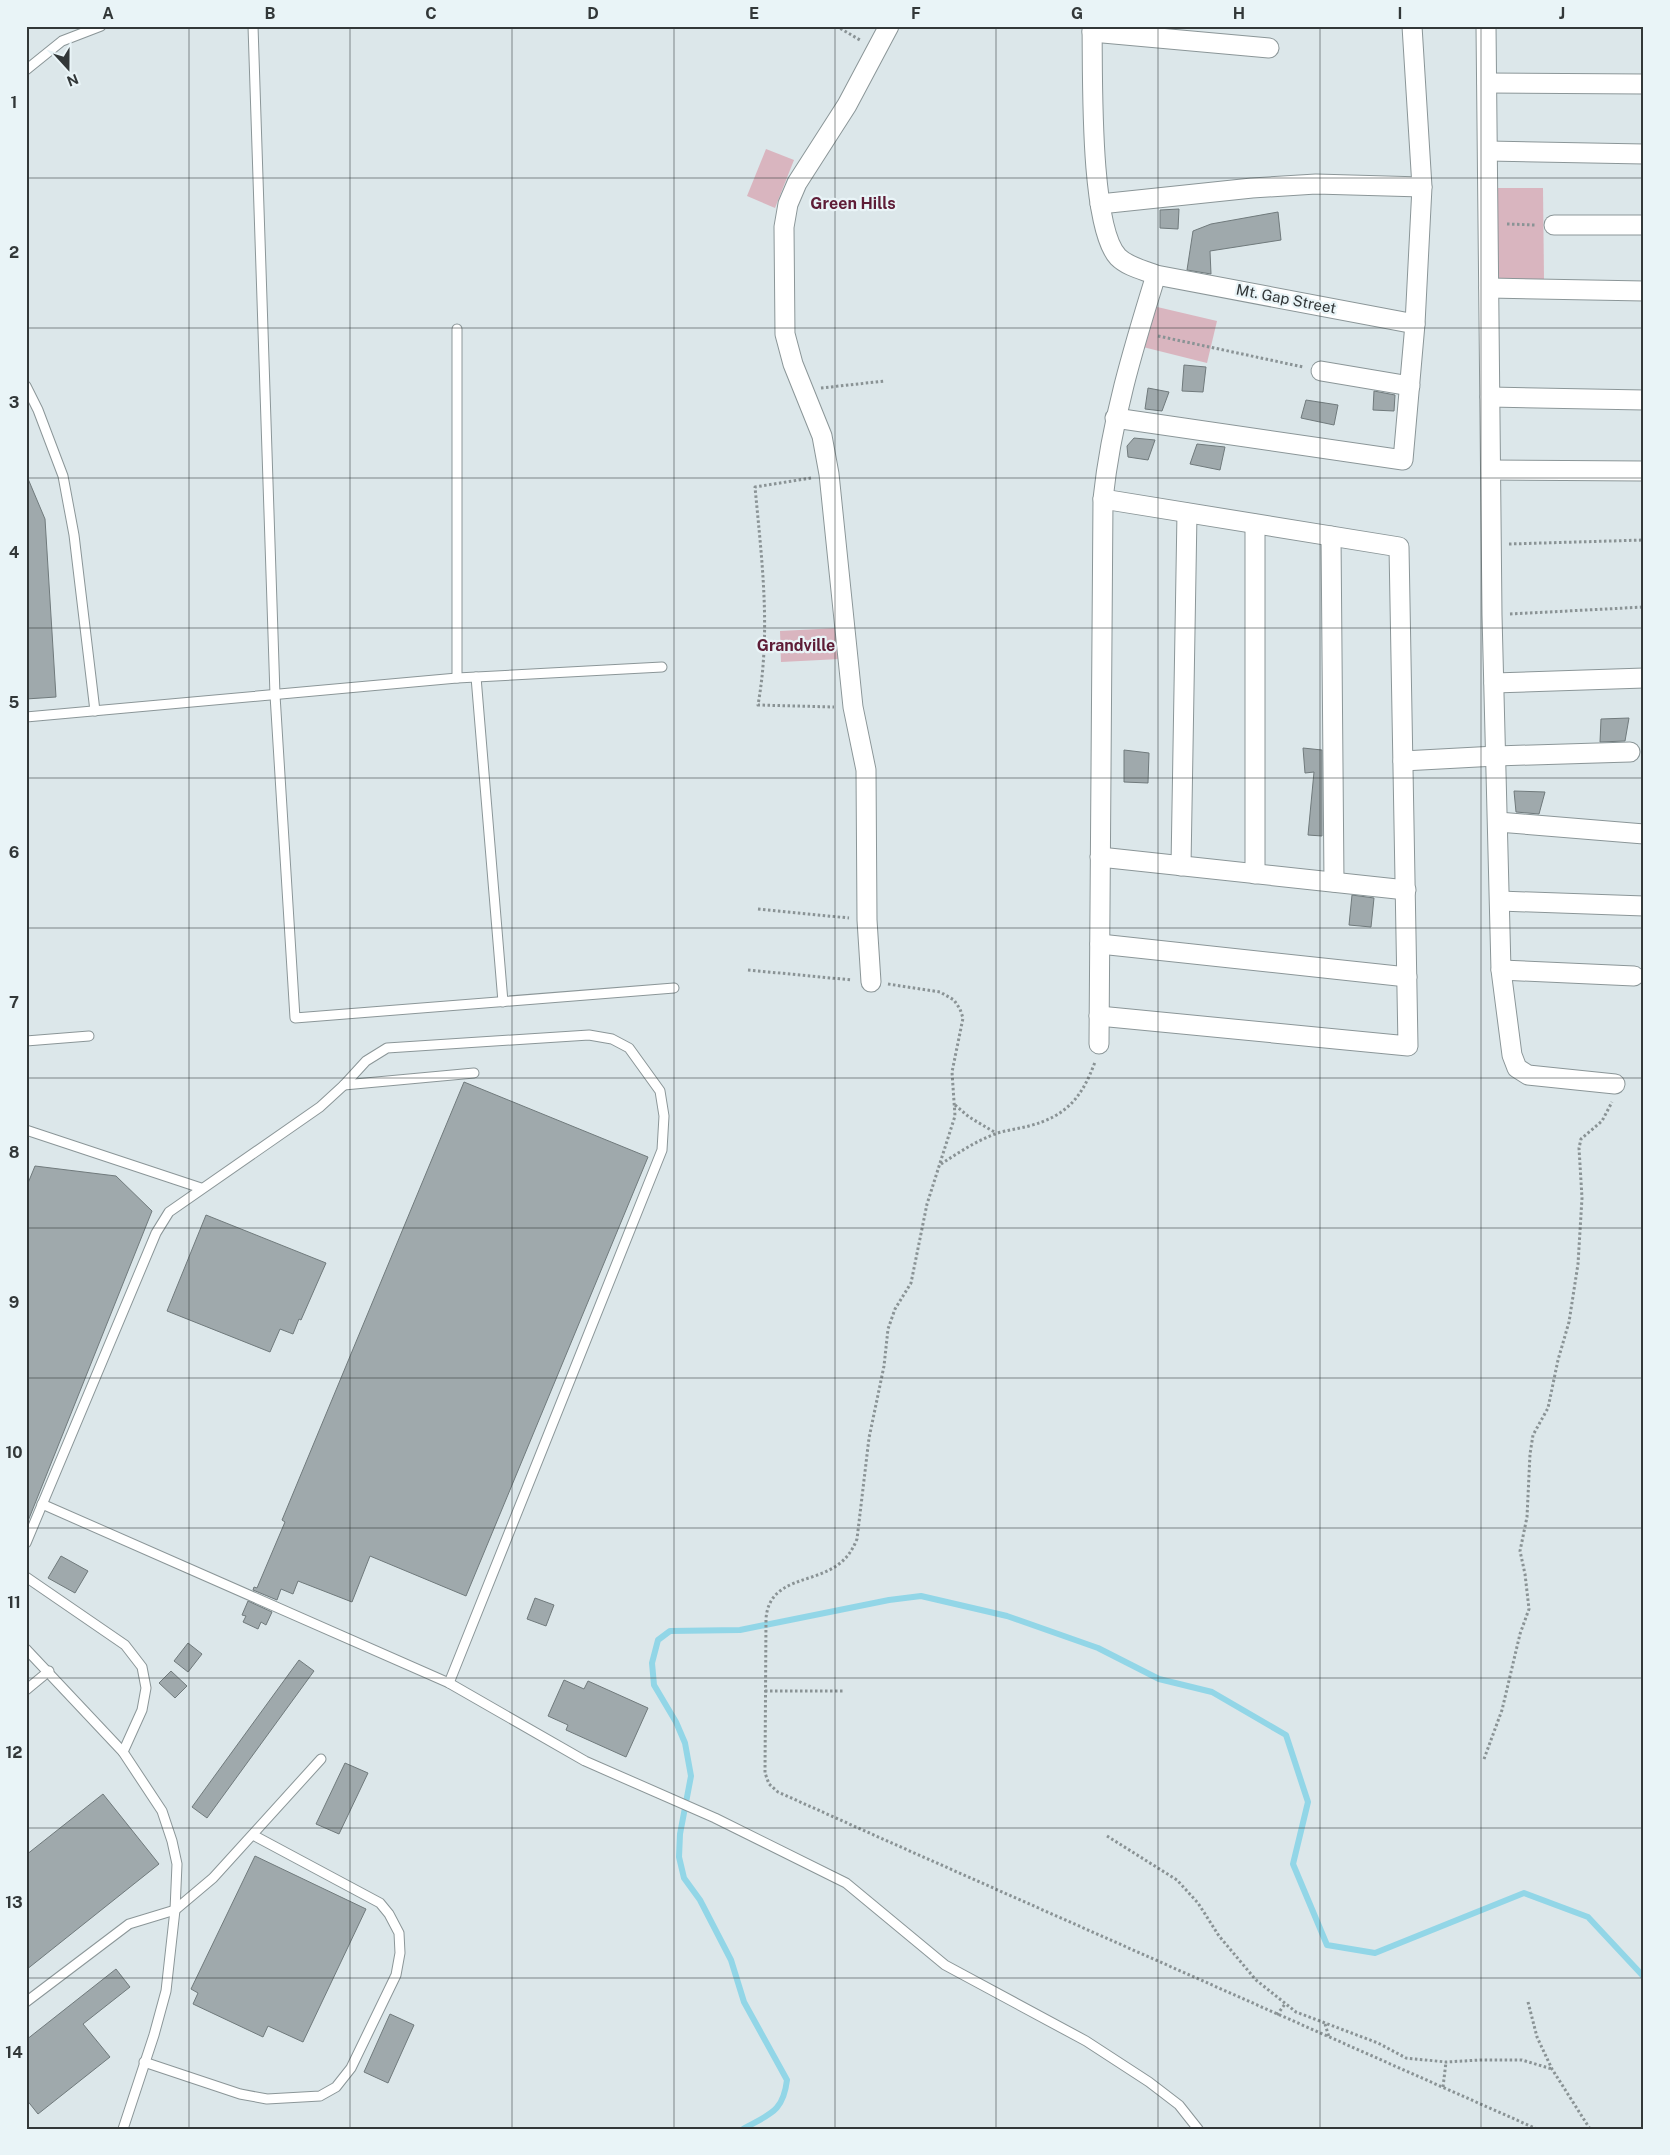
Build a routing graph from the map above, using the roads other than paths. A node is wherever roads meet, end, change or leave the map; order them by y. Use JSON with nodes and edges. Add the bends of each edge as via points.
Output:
{"nodes":[{"id":1,"x":101,"y":26,"type":"edge"},
{"id":2,"x":253,"y":26,"type":"edge"},
{"id":3,"x":889,"y":26,"type":"edge"},
{"id":4,"x":1412,"y":26,"type":"edge"},
{"id":5,"x":1486,"y":26,"type":"edge"},
{"id":6,"x":1092,"y":29,"type":"edge"},
{"id":7,"x":1269,"y":48,"type":"dead end"},
{"id":8,"x":26,"y":70,"type":"edge"},
{"id":9,"x":1487,"y":83,"type":"junction"},
{"id":10,"x":1644,"y":84,"type":"edge"},
{"id":11,"x":1488,"y":151,"type":"junction"},
{"id":12,"x":1644,"y":154,"type":"edge"},
{"id":13,"x":1422,"y":187,"type":"junction"},
{"id":14,"x":1100,"y":204,"type":"junction"},
{"id":15,"x":1549,"y":225,"type":"road end"},
{"id":16,"x":1644,"y":225,"type":"edge"},
{"id":17,"x":1156,"y":275,"type":"junction"},
{"id":18,"x":1489,"y":288,"type":"junction"},
{"id":19,"x":1644,"y":291,"type":"edge"},
{"id":20,"x":1415,"y":324,"type":"junction"},
{"id":21,"x":456,"y":329,"type":"dead end"},
{"id":22,"x":1321,"y":371,"type":"road end"},
{"id":23,"x":26,"y":386,"type":"edge"},
{"id":24,"x":1410,"y":386,"type":"junction"},
{"id":25,"x":1490,"y":397,"type":"junction"},
{"id":26,"x":1644,"y":400,"type":"edge"},
{"id":27,"x":1115,"y":418,"type":"junction"},
{"id":28,"x":1491,"y":470,"type":"junction"},
{"id":29,"x":1644,"y":471,"type":"edge"},
{"id":30,"x":1102,"y":499,"type":"junction"},
{"id":31,"x":1187,"y":513,"type":"junction"},
{"id":32,"x":1255,"y":524,"type":"junction"},
{"id":33,"x":1331,"y":536,"type":"junction"},
{"id":34,"x":662,"y":667,"type":"dead end"},
{"id":35,"x":476,"y":677,"type":"junction"},
{"id":36,"x":457,"y":678,"type":"junction"},
{"id":37,"x":1644,"y":678,"type":"edge"},
{"id":38,"x":1494,"y":683,"type":"junction"},
{"id":39,"x":275,"y":695,"type":"junction"},
{"id":40,"x":95,"y":711,"type":"junction"},
{"id":41,"x":26,"y":717,"type":"edge"},
{"id":42,"x":1630,"y":752,"type":"dead end"},
{"id":43,"x":1496,"y":756,"type":"junction"},
{"id":44,"x":1403,"y":761,"type":"junction"},
{"id":45,"x":1498,"y":822,"type":"junction"},
{"id":46,"x":1644,"y":834,"type":"edge"},
{"id":47,"x":1100,"y":857,"type":"junction"},
{"id":48,"x":1180,"y":866,"type":"junction"},
{"id":49,"x":1255,"y":874,"type":"junction"},
{"id":50,"x":1334,"y":882,"type":"junction"},
{"id":51,"x":1406,"y":890,"type":"junction"},
{"id":52,"x":1500,"y":901,"type":"junction"},
{"id":53,"x":1644,"y":906,"type":"edge"},
{"id":54,"x":1100,"y":944,"type":"junction"},
{"id":55,"x":1501,"y":970,"type":"junction"},
{"id":56,"x":1407,"y":976,"type":"junction"},
{"id":57,"x":1634,"y":976,"type":"dead end"},
{"id":58,"x":871,"y":982,"type":"road end"},
{"id":59,"x":674,"y":988,"type":"dead end"},
{"id":60,"x":503,"y":1002,"type":"junction"},
{"id":61,"x":1099,"y":1016,"type":"junction"},
{"id":62,"x":89,"y":1036,"type":"dead end"},
{"id":63,"x":26,"y":1041,"type":"edge"},
{"id":64,"x":1099,"y":1044,"type":"road end"},
{"id":65,"x":474,"y":1073,"type":"dead end"},
{"id":66,"x":1616,"y":1084,"type":"road end"},
{"id":67,"x":344,"y":1085,"type":"junction"},
{"id":68,"x":26,"y":1130,"type":"edge"},
{"id":69,"x":201,"y":1188,"type":"junction"},
{"id":70,"x":42,"y":1504,"type":"junction"},
{"id":71,"x":26,"y":1543,"type":"edge"},
{"id":72,"x":26,"y":1577,"type":"edge"},
{"id":73,"x":26,"y":1648,"type":"edge"},
{"id":74,"x":49,"y":1671,"type":"junction"},
{"id":75,"x":448,"y":1684,"type":"junction"},
{"id":76,"x":26,"y":1690,"type":"edge"},
{"id":77,"x":123,"y":1752,"type":"junction"},
{"id":78,"x":321,"y":1759,"type":"dead end"},
{"id":79,"x":253,"y":1835,"type":"junction"},
{"id":80,"x":175,"y":1910,"type":"junction"},
{"id":81,"x":26,"y":2002,"type":"edge"},
{"id":82,"x":144,"y":2062,"type":"junction"},
{"id":83,"x":123,"y":2129,"type":"edge"},
{"id":84,"x":1198,"y":2129,"type":"edge"}],
"edges":[{"from":1,"to":8,"type":"lane","via":[[62,41]]},
{"from":2,"to":39,"type":"lane"},
{"from":3,"to":58,"type":"street","via":[[847,105],[808,163],[788,204],[784,227],[785,334],[793,364],[822,436],[829,474],[853,707],[866,770]]},
{"from":4,"to":13,"type":"street"},
{"from":5,"to":9,"type":"street"},
{"from":6,"to":7,"type":"street"},
{"from":6,"to":14,"type":"street","name":"Mt. Gap Street","via":[[1094,133]]},
{"from":9,"to":10,"type":"street"},
{"from":9,"to":11,"type":"street"},
{"from":11,"to":12,"type":"street"},
{"from":11,"to":18,"type":"street"},
{"from":13,"to":14,"type":"street","via":[[1316,184]]},
{"from":13,"to":20,"type":"street"},
{"from":14,"to":17,"type":"street","name":"Mt. Gap Street","via":[[1109,238],[1118,256],[1134,267]]},
{"from":15,"to":16,"type":"street"},
{"from":17,"to":20,"type":"street","name":"Mt. Gap Street"},
{"from":17,"to":27,"type":"street"},
{"from":18,"to":19,"type":"street"},
{"from":18,"to":25,"type":"street"},
{"from":20,"to":24,"type":"street"},
{"from":21,"to":36,"type":"lane"},
{"from":22,"to":24,"type":"street"},
{"from":23,"to":40,"type":"lane","via":[[63,476],[74,535]]},
{"from":24,"to":27,"type":"street","via":[[1403,460]]},
{"from":25,"to":26,"type":"street"},
{"from":25,"to":28,"type":"street"},
{"from":27,"to":30,"type":"street"},
{"from":28,"to":29,"type":"street"},
{"from":28,"to":38,"type":"street"},
{"from":30,"to":31,"type":"street"},
{"from":30,"to":47,"type":"street"},
{"from":31,"to":32,"type":"street"},
{"from":31,"to":48,"type":"street"},
{"from":32,"to":33,"type":"street"},
{"from":32,"to":49,"type":"street"},
{"from":33,"to":44,"type":"street","via":[[1399,547]]},
{"from":33,"to":50,"type":"street"},
{"from":34,"to":35,"type":"lane"},
{"from":35,"to":36,"type":"lane"},
{"from":35,"to":60,"type":"lane"},
{"from":36,"to":39,"type":"lane"},
{"from":37,"to":38,"type":"street"},
{"from":38,"to":43,"type":"street"},
{"from":39,"to":40,"type":"lane"},
{"from":39,"to":60,"type":"lane","via":[[295,1018]]},
{"from":40,"to":41,"type":"lane"},
{"from":42,"to":43,"type":"street"},
{"from":43,"to":44,"type":"street"},
{"from":43,"to":45,"type":"street"},
{"from":44,"to":51,"type":"street"},
{"from":45,"to":46,"type":"street"},
{"from":45,"to":52,"type":"street"},
{"from":47,"to":48,"type":"street"},
{"from":47,"to":54,"type":"street"},
{"from":48,"to":49,"type":"street"},
{"from":49,"to":50,"type":"street"},
{"from":50,"to":51,"type":"street"},
{"from":51,"to":56,"type":"street"},
{"from":52,"to":53,"type":"street"},
{"from":52,"to":55,"type":"street"},
{"from":54,"to":56,"type":"street"},
{"from":54,"to":61,"type":"street"},
{"from":55,"to":57,"type":"street"},
{"from":55,"to":66,"type":"street","via":[[1512,1055],[1517,1068],[1528,1075]]},
{"from":56,"to":61,"type":"street","via":[[1408,1046]]},
{"from":59,"to":60,"type":"lane"},
{"from":61,"to":64,"type":"street"},
{"from":62,"to":63,"type":"lane"},
{"from":65,"to":67,"type":"lane"},
{"from":67,"to":69,"type":"lane","via":[[320,1107]]},
{"from":67,"to":75,"type":"lane","via":[[366,1061],[387,1048],[589,1035],[612,1039],[629,1048],[660,1091],[664,1116],[662,1150]]},
{"from":68,"to":69,"type":"lane"},
{"from":69,"to":70,"type":"lane","via":[[170,1212],[156,1233]]},
{"from":70,"to":71,"type":"lane"},
{"from":70,"to":75,"type":"lane"},
{"from":72,"to":77,"type":"lane","via":[[124,1645],[142,1667],[146,1688],[142,1710]]},
{"from":73,"to":74,"type":"lane"},
{"from":74,"to":76,"type":"lane"},
{"from":74,"to":77,"type":"lane"},
{"from":75,"to":84,"type":"lane","via":[[545,1740],[714,1818],[846,1884],[945,1965],[1086,2041],[1149,2082],[1179,2105]]},
{"from":77,"to":80,"type":"lane","via":[[162,1811],[172,1841],[177,1864]]},
{"from":78,"to":79,"type":"lane"},
{"from":79,"to":80,"type":"lane","via":[[213,1878]]},
{"from":79,"to":82,"type":"lane","via":[[380,1903],[399,1933],[396,1975],[351,2068],[336,2087],[320,2096],[267,2099],[240,2094]]},
{"from":80,"to":81,"type":"lane","via":[[129,1924]]},
{"from":80,"to":82,"type":"lane","via":[[166,1991]]},
{"from":82,"to":83,"type":"lane"}]}
